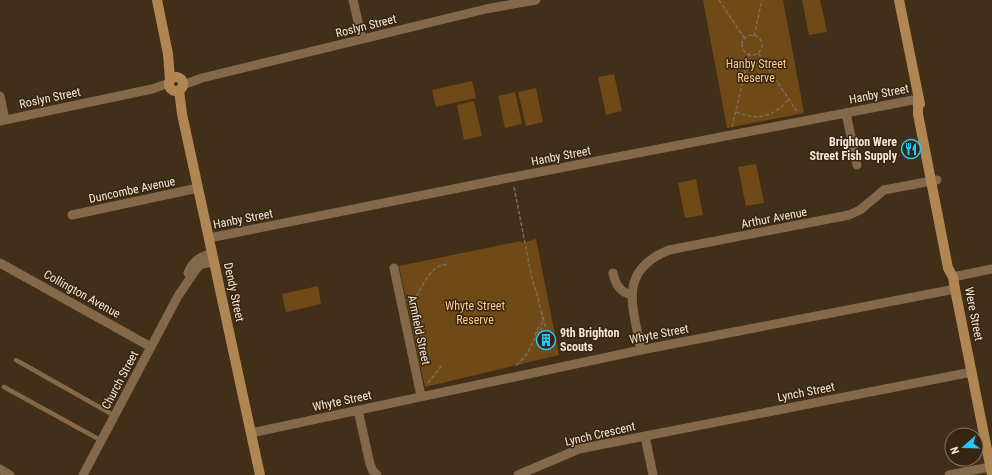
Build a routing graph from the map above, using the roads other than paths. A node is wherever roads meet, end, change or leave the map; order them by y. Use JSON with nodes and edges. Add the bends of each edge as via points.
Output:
{"nodes":[{"id":1,"x":157,"y":0,"type":"edge"},
{"id":2,"x":353,"y":0,"type":"edge"},
{"id":3,"x":536,"y":0,"type":"edge"},
{"id":4,"x":899,"y":0,"type":"edge"},
{"id":5,"x":362,"y":39,"type":"junction"},
{"id":6,"x":175,"y":84,"type":"junction"},
{"id":7,"x":0,"y":96,"type":"edge"},
{"id":8,"x":918,"y":99,"type":"junction"},
{"id":9,"x":846,"y":113,"type":"junction"},
{"id":10,"x":2,"y":121,"type":"edge"},
{"id":11,"x":857,"y":165,"type":"dead end"},
{"id":12,"x":934,"y":180,"type":"junction"},
{"id":13,"x":198,"y":188,"type":"junction"},
{"id":14,"x":72,"y":215,"type":"dead end"},
{"id":15,"x":209,"y":238,"type":"junction"},
{"id":16,"x":213,"y":257,"type":"junction"},
{"id":17,"x":0,"y":263,"type":"edge"},
{"id":18,"x":394,"y":268,"type":"dead end"},
{"id":19,"x":992,"y":269,"type":"edge"},
{"id":20,"x":613,"y":273,"type":"dead end"},
{"id":21,"x":953,"y":277,"type":"junction"},
{"id":22,"x":955,"y":289,"type":"junction"},
{"id":23,"x":631,"y":295,"type":"junction"},
{"id":24,"x":151,"y":347,"type":"junction"},
{"id":25,"x":641,"y":350,"type":"junction"},
{"id":26,"x":16,"y":360,"type":"dead end"},
{"id":27,"x":972,"y":372,"type":"junction"},
{"id":28,"x":4,"y":386,"type":"dead end"},
{"id":29,"x":421,"y":396,"type":"junction"},
{"id":30,"x":358,"y":410,"type":"junction"},
{"id":31,"x":115,"y":416,"type":"junction"},
{"id":32,"x":251,"y":433,"type":"junction"},
{"id":33,"x":645,"y":436,"type":"junction"},
{"id":34,"x":102,"y":441,"type":"junction"},
{"id":35,"x":0,"y":469,"type":"edge"},
{"id":36,"x":992,"y":469,"type":"edge"},
{"id":37,"x":10,"y":475,"type":"edge"},
{"id":38,"x":83,"y":475,"type":"edge"},
{"id":39,"x":260,"y":475,"type":"edge"},
{"id":40,"x":377,"y":475,"type":"edge"},
{"id":41,"x":518,"y":475,"type":"edge"},
{"id":42,"x":653,"y":475,"type":"edge"},
{"id":43,"x":949,"y":475,"type":"edge"}],
"edges":[{"from":1,"to":6,"type":"street","name":"Dendy Street"},
{"from":2,"to":5,"type":"street"},
{"from":3,"to":5,"type":"street","name":"Roslyn Street","via":[[486,9]]},
{"from":4,"to":8,"type":"street","name":"Were Street"},
{"from":5,"to":6,"type":"street","name":"Roslyn Street"},
{"from":6,"to":10,"type":"street","name":"Roslyn Street"},
{"from":6,"to":13,"type":"street","name":"Dendy Street"},
{"from":7,"to":10,"type":"street"},
{"from":8,"to":9,"type":"street","name":"Hanby Street"},
{"from":8,"to":12,"type":"street","name":"Were Street","via":[[924,114]]},
{"from":9,"to":11,"type":"street"},
{"from":9,"to":15,"type":"street","name":"Hanby Street"},
{"from":12,"to":21,"type":"street","name":"Were Street","via":[[954,267]]},
{"from":12,"to":23,"type":"street","name":"Arthur Avenue","via":[[884,190],[860,210],[849,215],[669,250],[654,257],[642,267]]},
{"from":13,"to":14,"type":"street","name":"Duncombe Avenue"},
{"from":13,"to":15,"type":"street","name":"Dendy Street"},
{"from":15,"to":16,"type":"street","name":"Dendy Street"},
{"from":16,"to":24,"type":"street","name":"Church Street","via":[[201,256],[193,262]]},
{"from":16,"to":32,"type":"street","name":"Dendy Street"},
{"from":17,"to":24,"type":"street","name":"Collington Avenue"},
{"from":18,"to":29,"type":"street","name":"Armfield Street"},
{"from":19,"to":21,"type":"street"},
{"from":20,"to":23,"type":"street","via":[[617,286]]},
{"from":21,"to":22,"type":"street","name":"Were Street"},
{"from":22,"to":25,"type":"street","name":"Whyte Street"},
{"from":22,"to":27,"type":"street","name":"Were Street"},
{"from":23,"to":25,"type":"street","name":"Arthur Avenue"},
{"from":24,"to":31,"type":"street","name":"Church Street"},
{"from":25,"to":29,"type":"street","name":"Whyte Street"},
{"from":26,"to":31,"type":"lane"},
{"from":27,"to":33,"type":"street","name":"Lynch Street"},
{"from":27,"to":36,"type":"street","name":"Were Street"},
{"from":28,"to":34,"type":"lane"},
{"from":29,"to":30,"type":"street","name":"Whyte Street"},
{"from":30,"to":32,"type":"street","name":"Whyte Street"},
{"from":30,"to":40,"type":"street","via":[[370,464]]},
{"from":31,"to":34,"type":"street","name":"Church Street"},
{"from":32,"to":39,"type":"street","name":"Dendy Street"},
{"from":33,"to":41,"type":"street","name":"Lynch Crescent","via":[[575,450]]},
{"from":33,"to":42,"type":"street"},
{"from":34,"to":38,"type":"street","name":"Church Street"},
{"from":35,"to":37,"type":"street"},
{"from":36,"to":43,"type":"street"}]}
